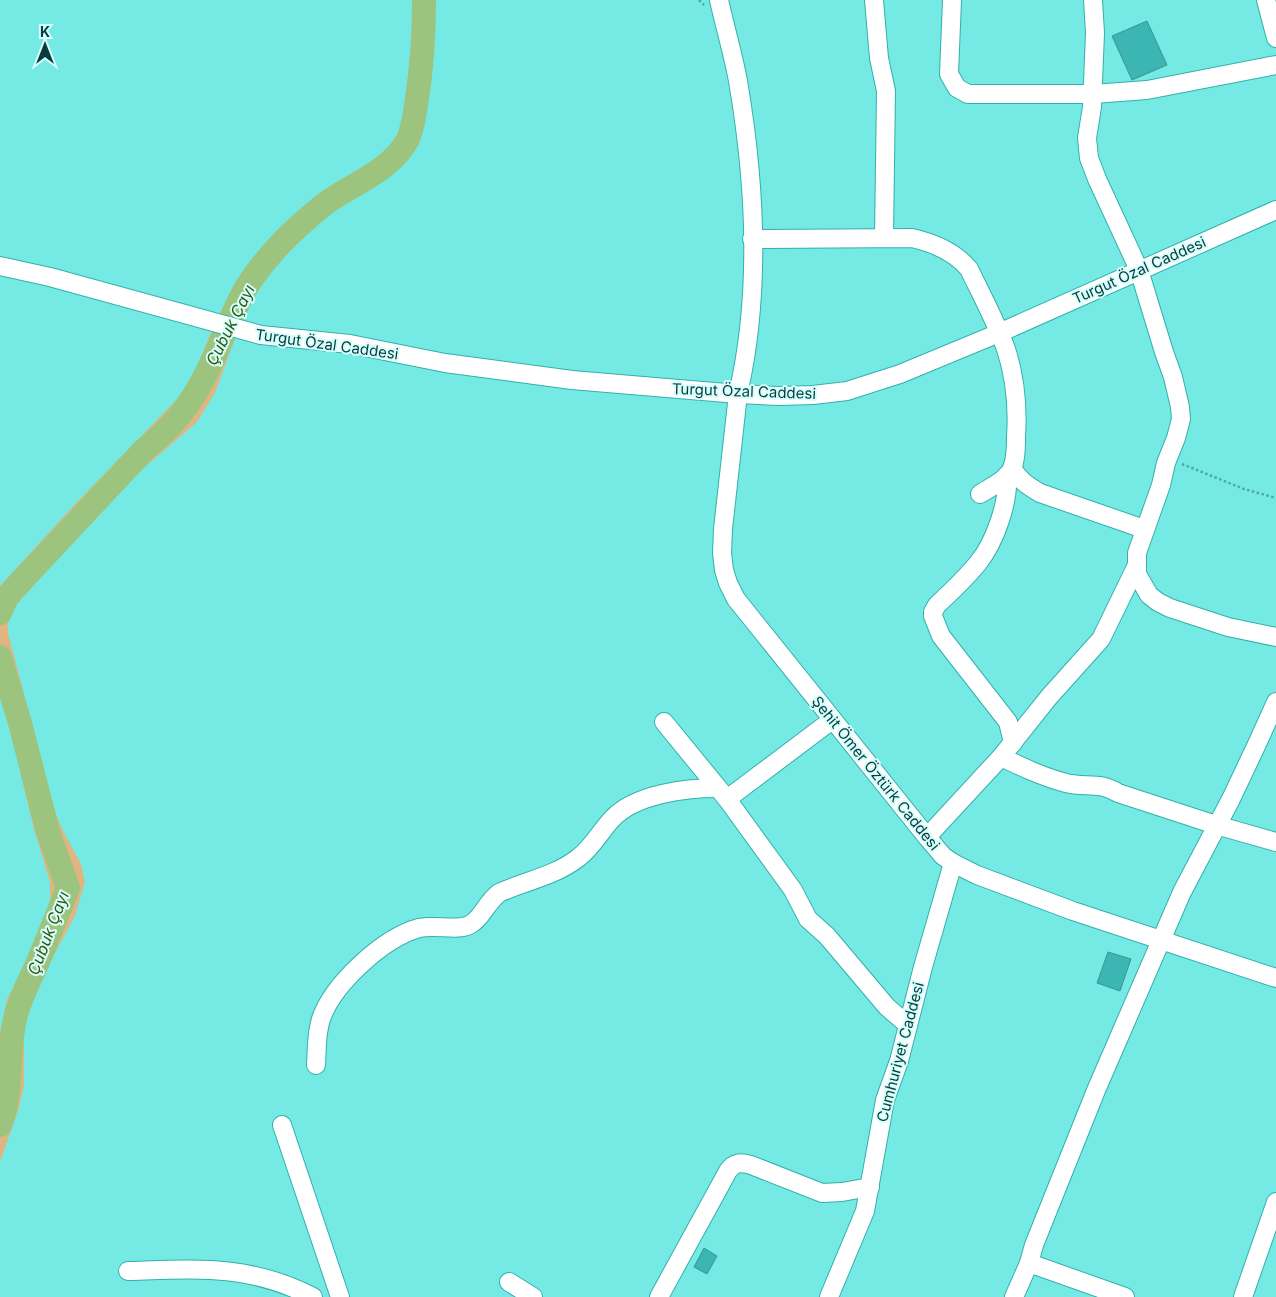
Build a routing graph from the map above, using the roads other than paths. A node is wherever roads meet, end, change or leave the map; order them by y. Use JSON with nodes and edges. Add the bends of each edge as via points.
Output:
{"nodes":[{"id":1,"x":719,"y":0,"type":"edge"},
{"id":2,"x":874,"y":0,"type":"edge"},
{"id":3,"x":952,"y":0,"type":"edge"},
{"id":4,"x":1093,"y":0,"type":"edge"},
{"id":5,"x":1266,"y":0,"type":"edge"},
{"id":6,"x":1276,"y":38,"type":"edge"},
{"id":7,"x":1276,"y":65,"type":"edge"},
{"id":8,"x":1093,"y":94,"type":"junction"},
{"id":9,"x":1276,"y":210,"type":"edge"},
{"id":10,"x":884,"y":237,"type":"junction"},
{"id":11,"x":752,"y":239,"type":"junction"},
{"id":12,"x":0,"y":266,"type":"edge"},
{"id":13,"x":1139,"y":270,"type":"junction"},
{"id":14,"x":1000,"y":333,"type":"junction"},
{"id":15,"x":738,"y":394,"type":"junction"},
{"id":16,"x":1009,"y":472,"type":"junction"},
{"id":17,"x":980,"y":494,"type":"dead end"},
{"id":18,"x":1144,"y":530,"type":"junction"},
{"id":19,"x":1136,"y":567,"type":"junction"},
{"id":20,"x":1276,"y":637,"type":"edge"},
{"id":21,"x":1276,"y":702,"type":"edge"},
{"id":22,"x":832,"y":720,"type":"junction"},
{"id":23,"x":664,"y":722,"type":"dead end"},
{"id":24,"x":1013,"y":743,"type":"junction"},
{"id":25,"x":1001,"y":757,"type":"junction"},
{"id":26,"x":722,"y":794,"type":"junction"},
{"id":27,"x":1216,"y":825,"type":"junction"},
{"id":28,"x":927,"y":837,"type":"junction"},
{"id":29,"x":1276,"y":842,"type":"edge"},
{"id":30,"x":953,"y":863,"type":"junction"},
{"id":31,"x":1162,"y":940,"type":"junction"},
{"id":32,"x":1276,"y":978,"type":"edge"},
{"id":33,"x":908,"y":1025,"type":"junction"},
{"id":34,"x":316,"y":1065,"type":"dead end"},
{"id":35,"x":282,"y":1125,"type":"dead end"},
{"id":36,"x":870,"y":1187,"type":"junction"},
{"id":37,"x":1276,"y":1202,"type":"edge"},
{"id":38,"x":1029,"y":1263,"type":"junction"},
{"id":39,"x":128,"y":1271,"type":"dead end"},
{"id":40,"x":509,"y":1282,"type":"dead end"},
{"id":41,"x":313,"y":1297,"type":"edge"},
{"id":42,"x":340,"y":1297,"type":"edge"},
{"id":43,"x":533,"y":1297,"type":"edge"},
{"id":44,"x":660,"y":1297,"type":"edge"},
{"id":45,"x":829,"y":1297,"type":"edge"},
{"id":46,"x":1014,"y":1297,"type":"edge"},
{"id":47,"x":1126,"y":1297,"type":"edge"},
{"id":48,"x":1243,"y":1297,"type":"edge"}],
"edges":[{"from":1,"to":11,"type":"street","name":"Şehit Ömer Öztürk Caddesi","via":[[738,80],[750,181]]},
{"from":2,"to":10,"type":"street","via":[[879,58],[886,91]]},
{"from":3,"to":8,"type":"street","via":[[949,74],[952,83],[962,92]]},
{"from":4,"to":8,"type":"street"},
{"from":5,"to":6,"type":"street"},
{"from":7,"to":8,"type":"street","via":[[1147,90]]},
{"from":8,"to":13,"type":"street","via":[[1087,138],[1089,158]]},
{"from":9,"to":13,"type":"street","name":"Turgut Özal Caddesi"},
{"from":10,"to":11,"type":"street"},
{"from":10,"to":14,"type":"street","via":[[927,242],[962,260]]},
{"from":11,"to":15,"type":"street","name":"Şehit Ömer Öztürk Caddesi","via":[[749,323]]},
{"from":12,"to":15,"type":"street","name":"Turgut Özal Caddesi","via":[[239,330],[281,338],[350,344],[505,372]]},
{"from":13,"to":14,"type":"street","name":"Turgut Özal Caddesi"},
{"from":13,"to":18,"type":"street","via":[[1173,377],[1181,419]]},
{"from":14,"to":15,"type":"street","name":"Turgut Özal Caddesi","via":[[900,374],[847,391],[779,396]]},
{"from":14,"to":16,"type":"street","via":[[1014,392],[1017,428]]},
{"from":15,"to":22,"type":"street","name":"Şehit Ömer Öztürk Caddesi","via":[[723,529],[726,577],[746,614]]},
{"from":16,"to":17,"type":"street"},
{"from":16,"to":18,"type":"street","via":[[1040,492]]},
{"from":16,"to":24,"type":"street","via":[[1000,521],[987,550],[937,605],[933,621],[941,636],[1008,722]]},
{"from":18,"to":19,"type":"street"},
{"from":19,"to":20,"type":"street","via":[[1141,583],[1158,602],[1228,627]]},
{"from":19,"to":24,"type":"street","via":[[1101,639]]},
{"from":21,"to":27,"type":"street"},
{"from":22,"to":26,"type":"street"},
{"from":22,"to":28,"type":"street","name":"Şehit Ömer Öztürk Caddesi"},
{"from":23,"to":26,"type":"street"},
{"from":24,"to":25,"type":"street"},
{"from":25,"to":27,"type":"street","via":[[1040,775],[1077,785],[1103,785],[1118,793]]},
{"from":25,"to":28,"type":"street"},
{"from":26,"to":33,"type":"street","via":[[793,890],[808,919],[827,936],[887,1007]]},
{"from":26,"to":34,"type":"street","via":[[682,789],[632,805],[614,816],[578,858],[552,873],[499,893],[472,924],[464,928],[431,926],[407,932],[388,942],[359,967],[329,1003],[319,1028]]},
{"from":27,"to":29,"type":"street"},
{"from":27,"to":31,"type":"street"},
{"from":28,"to":30,"type":"street","name":"Şehit Ömer Öztürk Caddesi"},
{"from":30,"to":31,"type":"street","name":"Şehit Ömer Öztürk Caddesi","via":[[1034,897]]},
{"from":30,"to":33,"type":"street","name":"Cumhuriyet Caddesi"},
{"from":31,"to":32,"type":"street","name":"Şehit Ömer Öztürk Caddesi"},
{"from":31,"to":38,"type":"street","via":[[1097,1088]]},
{"from":33,"to":36,"type":"street","name":"Cumhuriyet Caddesi","via":[[885,1100]]},
{"from":35,"to":42,"type":"street"},
{"from":36,"to":44,"type":"street","via":[[822,1193],[743,1162],[736,1163],[728,1171]]},
{"from":36,"to":45,"type":"street","name":"Cumhuriyet Caddesi","via":[[866,1211]]},
{"from":37,"to":48,"type":"street"},
{"from":38,"to":46,"type":"street"},
{"from":38,"to":47,"type":"street"},
{"from":39,"to":41,"type":"street","via":[[244,1273],[282,1283]]},
{"from":40,"to":43,"type":"street"}]}
